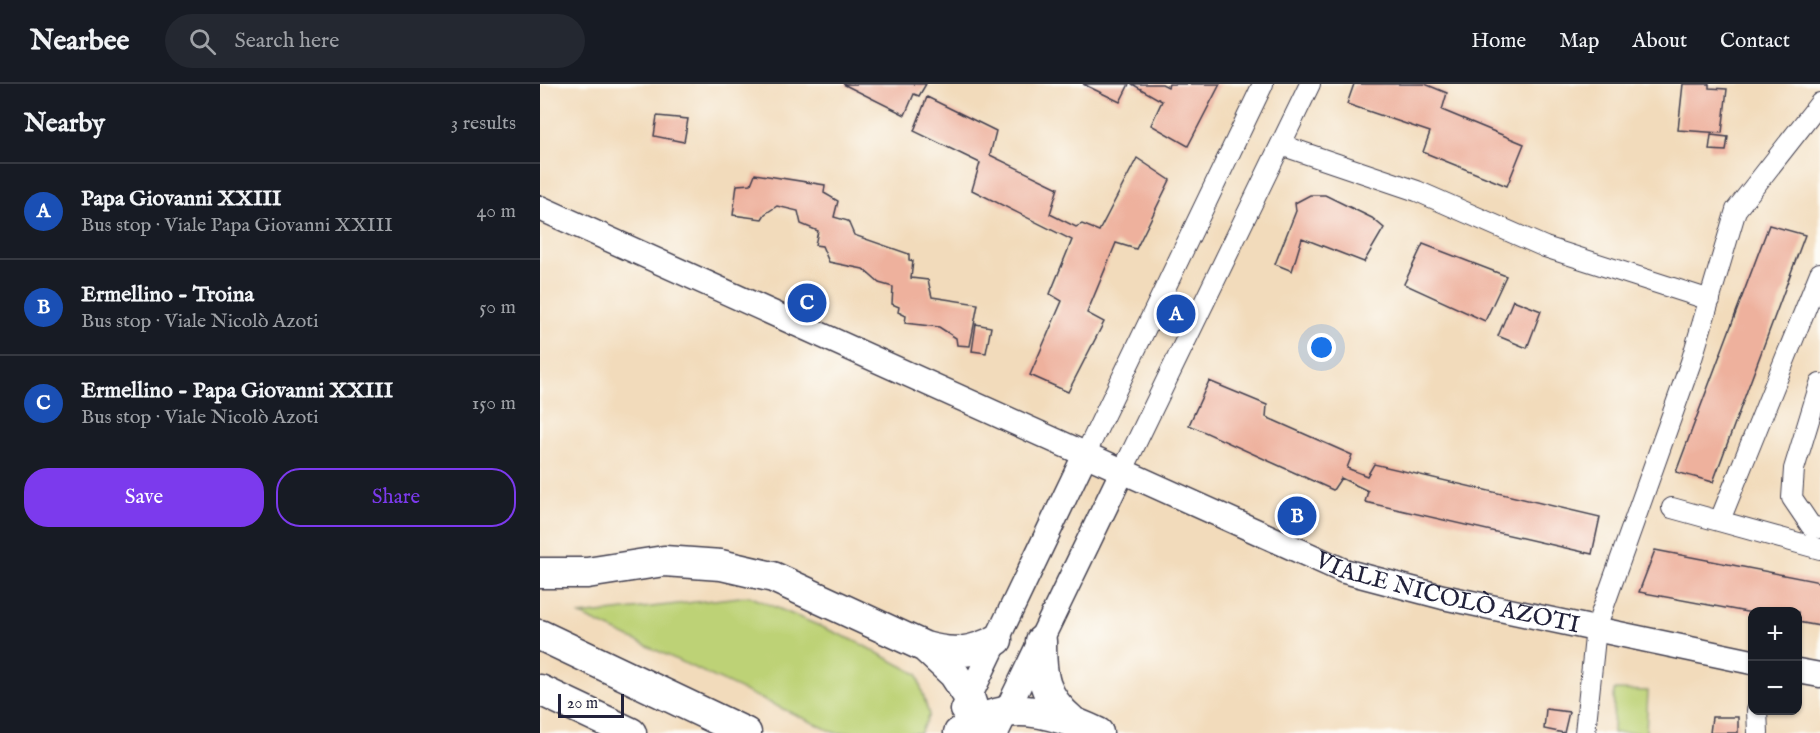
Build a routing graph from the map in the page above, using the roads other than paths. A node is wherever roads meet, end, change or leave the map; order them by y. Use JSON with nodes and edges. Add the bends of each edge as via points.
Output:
{"nodes":[{"id":1,"x":1263,"y":84,"type":"edge"},
{"id":2,"x":1310,"y":84,"type":"edge"},
{"id":3,"x":1816,"y":113,"type":"edge"},
{"id":4,"x":1281,"y":145,"type":"junction"},
{"id":5,"x":540,"y":208,"type":"edge"},
{"id":6,"x":1819,"y":280,"type":"edge"},
{"id":7,"x":1710,"y":300,"type":"junction"},
{"id":8,"x":1820,"y":384,"type":"edge"},
{"id":9,"x":1085,"y":455,"type":"junction"},
{"id":10,"x":1122,"y":472,"type":"junction"},
{"id":11,"x":1672,"y":508,"type":"dead end"},
{"id":12,"x":1720,"y":520,"type":"junction"},
{"id":13,"x":1820,"y":528,"type":"edge"},
{"id":14,"x":1820,"y":549,"type":"edge"},
{"id":15,"x":540,"y":573,"type":"edge"},
{"id":16,"x":1596,"y":628,"type":"junction"},
{"id":17,"x":540,"y":635,"type":"edge"},
{"id":18,"x":997,"y":640,"type":"junction"},
{"id":19,"x":1041,"y":640,"type":"junction"},
{"id":20,"x":925,"y":647,"type":"junction"},
{"id":21,"x":1748,"y":661,"type":"edge"},
{"id":22,"x":1802,"y":672,"type":"edge"},
{"id":23,"x":1820,"y":675,"type":"edge"},
{"id":24,"x":540,"y":690,"type":"edge"},
{"id":25,"x":1757,"y":715,"type":"edge"},
{"id":26,"x":1071,"y":720,"type":"junction"},
{"id":27,"x":978,"y":723,"type":"edge"},
{"id":28,"x":631,"y":733,"type":"edge"},
{"id":29,"x":746,"y":733,"type":"edge"},
{"id":30,"x":1098,"y":733,"type":"edge"},
{"id":31,"x":1585,"y":733,"type":"edge"},
{"id":32,"x":1758,"y":733,"type":"edge"}],
"edges":[{"from":1,"to":9,"type":"street"},
{"from":2,"to":4,"type":"street"},
{"from":3,"to":7,"type":"street","via":[[1736,210]]},
{"from":4,"to":7,"type":"street","via":[[1417,190],[1545,247]]},
{"from":4,"to":10,"type":"street"},
{"from":5,"to":9,"type":"street"},
{"from":6,"to":12,"type":"street"},
{"from":7,"to":16,"type":"street"},
{"from":8,"to":13,"type":"street","via":[[1794,469],[1792,498],[1811,526]]},
{"from":9,"to":10,"type":"street","name":"VIALE NICOLÒ AZOTI"},
{"from":9,"to":18,"type":"street"},
{"from":10,"to":16,"type":"street","name":"VIALE NICOLÒ AZOTI","via":[[1344,571],[1443,597]]},
{"from":10,"to":19,"type":"street"},
{"from":11,"to":12,"type":"street"},
{"from":12,"to":14,"type":"street"},
{"from":15,"to":20,"type":"main road","via":[[587,573],[664,561],[743,569],[773,577]]},
{"from":16,"to":21,"type":"street","name":"VIALE NICOLÒ AZOTI"},
{"from":16,"to":31,"type":"street"},
{"from":17,"to":29,"type":"main road"},
{"from":18,"to":20,"type":"main road","via":[[963,653]]},
{"from":18,"to":27,"type":"street"},
{"from":19,"to":26,"type":"main road","via":[[1045,686],[1056,707]]},
{"from":19,"to":27,"type":"street"},
{"from":20,"to":27,"type":"main road","via":[[954,674]]},
{"from":22,"to":23,"type":"street"},
{"from":24,"to":28,"type":"main road"},
{"from":25,"to":32,"type":"street"},
{"from":26,"to":27,"type":"main road","via":[[1038,710]]},
{"from":26,"to":30,"type":"main road"}]}
